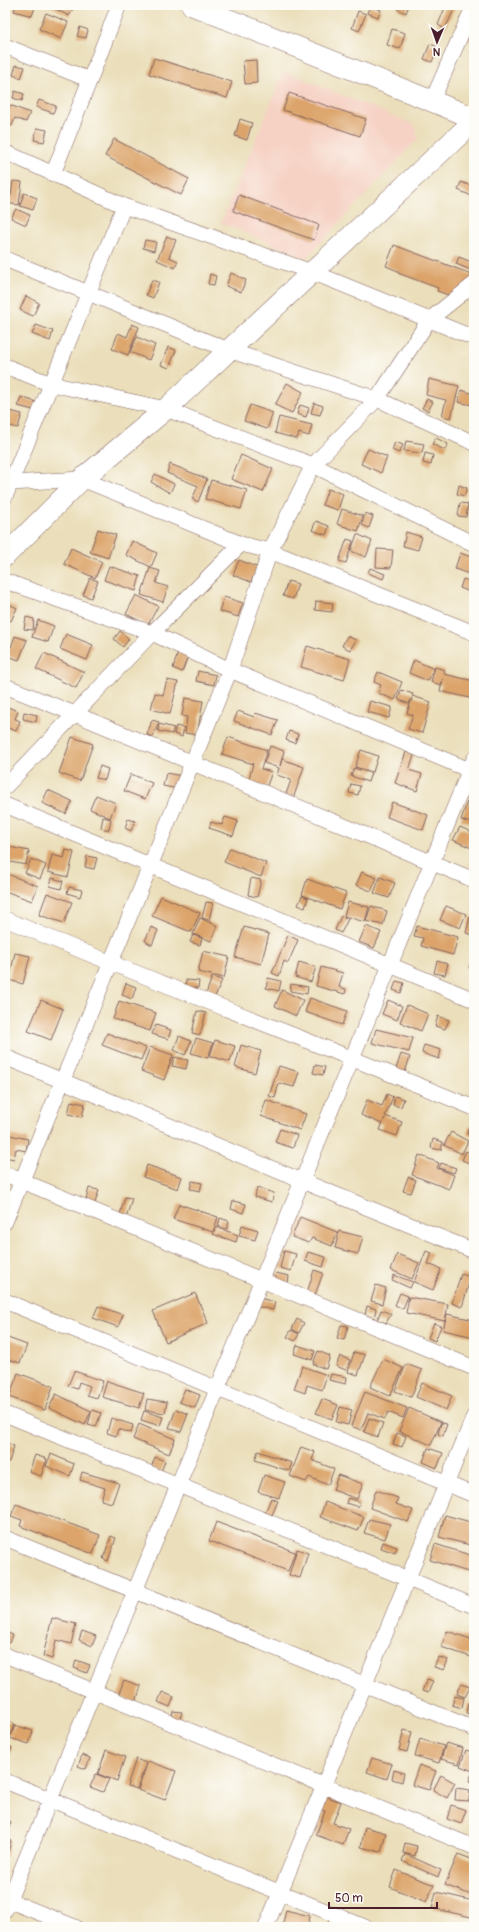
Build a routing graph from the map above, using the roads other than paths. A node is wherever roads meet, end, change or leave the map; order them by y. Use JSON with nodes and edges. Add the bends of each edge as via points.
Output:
{"nodes":[{"id":1,"x":119,"y":5,"type":"edge"},
{"id":2,"x":474,"y":5,"type":"edge"},
{"id":3,"x":198,"y":6,"type":"edge"},
{"id":4,"x":5,"y":46,"type":"edge"},
{"id":5,"x":90,"y":80,"type":"junction"},
{"id":6,"x":432,"y":101,"type":"junction"},
{"id":7,"x":474,"y":118,"type":"edge"},
{"id":8,"x":474,"y":121,"type":"edge"},
{"id":9,"x":5,"y":152,"type":"edge"},
{"id":10,"x":53,"y":174,"type":"junction"},
{"id":11,"x":124,"y":206,"type":"junction"},
{"id":12,"x":5,"y":259,"type":"edge"},
{"id":13,"x":312,"y":272,"type":"junction"},
{"id":14,"x":474,"y":284,"type":"edge"},
{"id":15,"x":89,"y":292,"type":"junction"},
{"id":16,"x":429,"y":320,"type":"junction"},
{"id":17,"x":474,"y":338,"type":"edge"},
{"id":18,"x":228,"y":350,"type":"junction"},
{"id":19,"x":5,"y":366,"type":"edge"},
{"id":20,"x":51,"y":384,"type":"junction"},
{"id":21,"x":377,"y":399,"type":"junction"},
{"id":22,"x":166,"y":409,"type":"junction"},
{"id":23,"x":474,"y":443,"type":"edge"},
{"id":24,"x":313,"y":465,"type":"junction"},
{"id":25,"x":82,"y":479,"type":"junction"},
{"id":26,"x":7,"y":487,"type":"edge"},
{"id":27,"x":241,"y":544,"type":"junction"},
{"id":28,"x":474,"y":544,"type":"edge"},
{"id":29,"x":270,"y":550,"type":"junction"},
{"id":30,"x":5,"y":556,"type":"edge"},
{"id":31,"x":5,"y":581,"type":"edge"},
{"id":32,"x":474,"y":632,"type":"edge"},
{"id":33,"x":152,"y":633,"type":"junction"},
{"id":34,"x":230,"y":670,"type":"junction"},
{"id":35,"x":5,"y":686,"type":"edge"},
{"id":36,"x":75,"y":714,"type":"junction"},
{"id":37,"x":193,"y":762,"type":"junction"},
{"id":38,"x":472,"y":767,"type":"edge"},
{"id":39,"x":5,"y":787,"type":"edge"},
{"id":40,"x":5,"y":806,"type":"edge"},
{"id":41,"x":432,"y":863,"type":"junction"},
{"id":42,"x":151,"y":865,"type":"junction"},
{"id":43,"x":474,"y":880,"type":"edge"},
{"id":44,"x":5,"y":920,"type":"edge"},
{"id":45,"x":109,"y":964,"type":"junction"},
{"id":46,"x":390,"y":965,"type":"junction"},
{"id":47,"x":474,"y":1000,"type":"edge"},
{"id":48,"x":5,"y":1056,"type":"edge"},
{"id":49,"x":352,"y":1057,"type":"junction"},
{"id":50,"x":62,"y":1081,"type":"junction"},
{"id":51,"x":474,"y":1108,"type":"edge"},
{"id":52,"x":5,"y":1174,"type":"edge"},
{"id":53,"x":22,"y":1180,"type":"junction"},
{"id":54,"x":302,"y":1181,"type":"junction"},
{"id":55,"x":5,"y":1222,"type":"edge"},
{"id":56,"x":474,"y":1251,"type":"edge"},
{"id":57,"x":261,"y":1281,"type":"junction"},
{"id":58,"x":5,"y":1301,"type":"edge"},
{"id":59,"x":474,"y":1368,"type":"edge"},
{"id":60,"x":217,"y":1390,"type":"junction"},
{"id":61,"x":5,"y":1414,"type":"edge"},
{"id":62,"x":474,"y":1416,"type":"edge"},
{"id":63,"x":446,"y":1483,"type":"junction"},
{"id":64,"x":178,"y":1486,"type":"junction"},
{"id":65,"x":474,"y":1495,"type":"edge"},
{"id":66,"x":5,"y":1538,"type":"edge"},
{"id":67,"x":407,"y":1579,"type":"junction"},
{"id":68,"x":135,"y":1592,"type":"junction"},
{"id":69,"x":474,"y":1606,"type":"edge"},
{"id":70,"x":5,"y":1655,"type":"edge"},
{"id":71,"x":364,"y":1684,"type":"junction"},
{"id":72,"x":94,"y":1692,"type":"junction"},
{"id":73,"x":474,"y":1729,"type":"edge"},
{"id":74,"x":5,"y":1781,"type":"edge"},
{"id":75,"x":323,"y":1786,"type":"junction"},
{"id":76,"x":50,"y":1800,"type":"junction"},
{"id":77,"x":474,"y":1847,"type":"edge"},
{"id":78,"x":280,"y":1892,"type":"junction"},
{"id":79,"x":6,"y":1903,"type":"edge"},
{"id":80,"x":75,"y":1927,"type":"edge"},
{"id":81,"x":266,"y":1927,"type":"edge"},
{"id":82,"x":365,"y":1927,"type":"edge"}],
"edges":[{"from":1,"to":5,"type":"street"},
{"from":2,"to":6,"type":"street"},
{"from":3,"to":6,"type":"street"},
{"from":4,"to":5,"type":"street"},
{"from":5,"to":10,"type":"street"},
{"from":6,"to":7,"type":"street"},
{"from":8,"to":13,"type":"street"},
{"from":9,"to":10,"type":"street"},
{"from":10,"to":11,"type":"street"},
{"from":11,"to":13,"type":"street"},
{"from":11,"to":15,"type":"street"},
{"from":12,"to":15,"type":"street"},
{"from":13,"to":16,"type":"street"},
{"from":13,"to":18,"type":"street"},
{"from":14,"to":16,"type":"street"},
{"from":15,"to":18,"type":"street"},
{"from":15,"to":20,"type":"street"},
{"from":16,"to":17,"type":"street"},
{"from":16,"to":21,"type":"street"},
{"from":18,"to":21,"type":"street"},
{"from":18,"to":22,"type":"street"},
{"from":19,"to":20,"type":"street"},
{"from":20,"to":22,"type":"street"},
{"from":20,"to":26,"type":"street"},
{"from":21,"to":23,"type":"street"},
{"from":21,"to":24,"type":"street"},
{"from":22,"to":24,"type":"street"},
{"from":22,"to":25,"type":"street"},
{"from":24,"to":28,"type":"street"},
{"from":24,"to":29,"type":"street"},
{"from":25,"to":26,"type":"street"},
{"from":25,"to":27,"type":"street"},
{"from":25,"to":30,"type":"street"},
{"from":27,"to":29,"type":"street"},
{"from":27,"to":33,"type":"street"},
{"from":29,"to":32,"type":"street"},
{"from":29,"to":34,"type":"street"},
{"from":31,"to":33,"type":"street"},
{"from":33,"to":34,"type":"street"},
{"from":33,"to":36,"type":"street"},
{"from":34,"to":37,"type":"street"},
{"from":34,"to":38,"type":"street"},
{"from":35,"to":36,"type":"street"},
{"from":36,"to":37,"type":"street"},
{"from":36,"to":39,"type":"street"},
{"from":37,"to":41,"type":"street"},
{"from":37,"to":42,"type":"street"},
{"from":38,"to":41,"type":"street"},
{"from":40,"to":42,"type":"street"},
{"from":41,"to":43,"type":"street"},
{"from":41,"to":46,"type":"street"},
{"from":42,"to":45,"type":"street"},
{"from":42,"to":46,"type":"street"},
{"from":44,"to":45,"type":"street"},
{"from":45,"to":49,"type":"street"},
{"from":45,"to":50,"type":"street"},
{"from":46,"to":47,"type":"street"},
{"from":46,"to":49,"type":"street"},
{"from":48,"to":50,"type":"street"},
{"from":49,"to":51,"type":"street"},
{"from":49,"to":54,"type":"street"},
{"from":50,"to":53,"type":"street"},
{"from":50,"to":54,"type":"street"},
{"from":52,"to":53,"type":"street"},
{"from":53,"to":55,"type":"street"},
{"from":53,"to":57,"type":"street"},
{"from":54,"to":56,"type":"street"},
{"from":54,"to":57,"type":"street"},
{"from":57,"to":59,"type":"street"},
{"from":57,"to":60,"type":"street"},
{"from":58,"to":60,"type":"street"},
{"from":60,"to":63,"type":"street"},
{"from":60,"to":64,"type":"street"},
{"from":61,"to":64,"type":"street"},
{"from":62,"to":63,"type":"street"},
{"from":63,"to":65,"type":"street"},
{"from":63,"to":67,"type":"street"},
{"from":64,"to":67,"type":"street"},
{"from":64,"to":68,"type":"street"},
{"from":66,"to":68,"type":"street"},
{"from":67,"to":69,"type":"street"},
{"from":67,"to":71,"type":"street"},
{"from":68,"to":71,"type":"street"},
{"from":68,"to":72,"type":"street"},
{"from":70,"to":72,"type":"street"},
{"from":71,"to":73,"type":"street"},
{"from":71,"to":75,"type":"street"},
{"from":72,"to":75,"type":"street"},
{"from":72,"to":76,"type":"street"},
{"from":74,"to":76,"type":"street"},
{"from":75,"to":77,"type":"street"},
{"from":75,"to":78,"type":"street"},
{"from":76,"to":78,"type":"street"},
{"from":76,"to":79,"type":"street"},
{"from":78,"to":81,"type":"street"},
{"from":78,"to":82,"type":"street"},
{"from":79,"to":80,"type":"street"}]}
